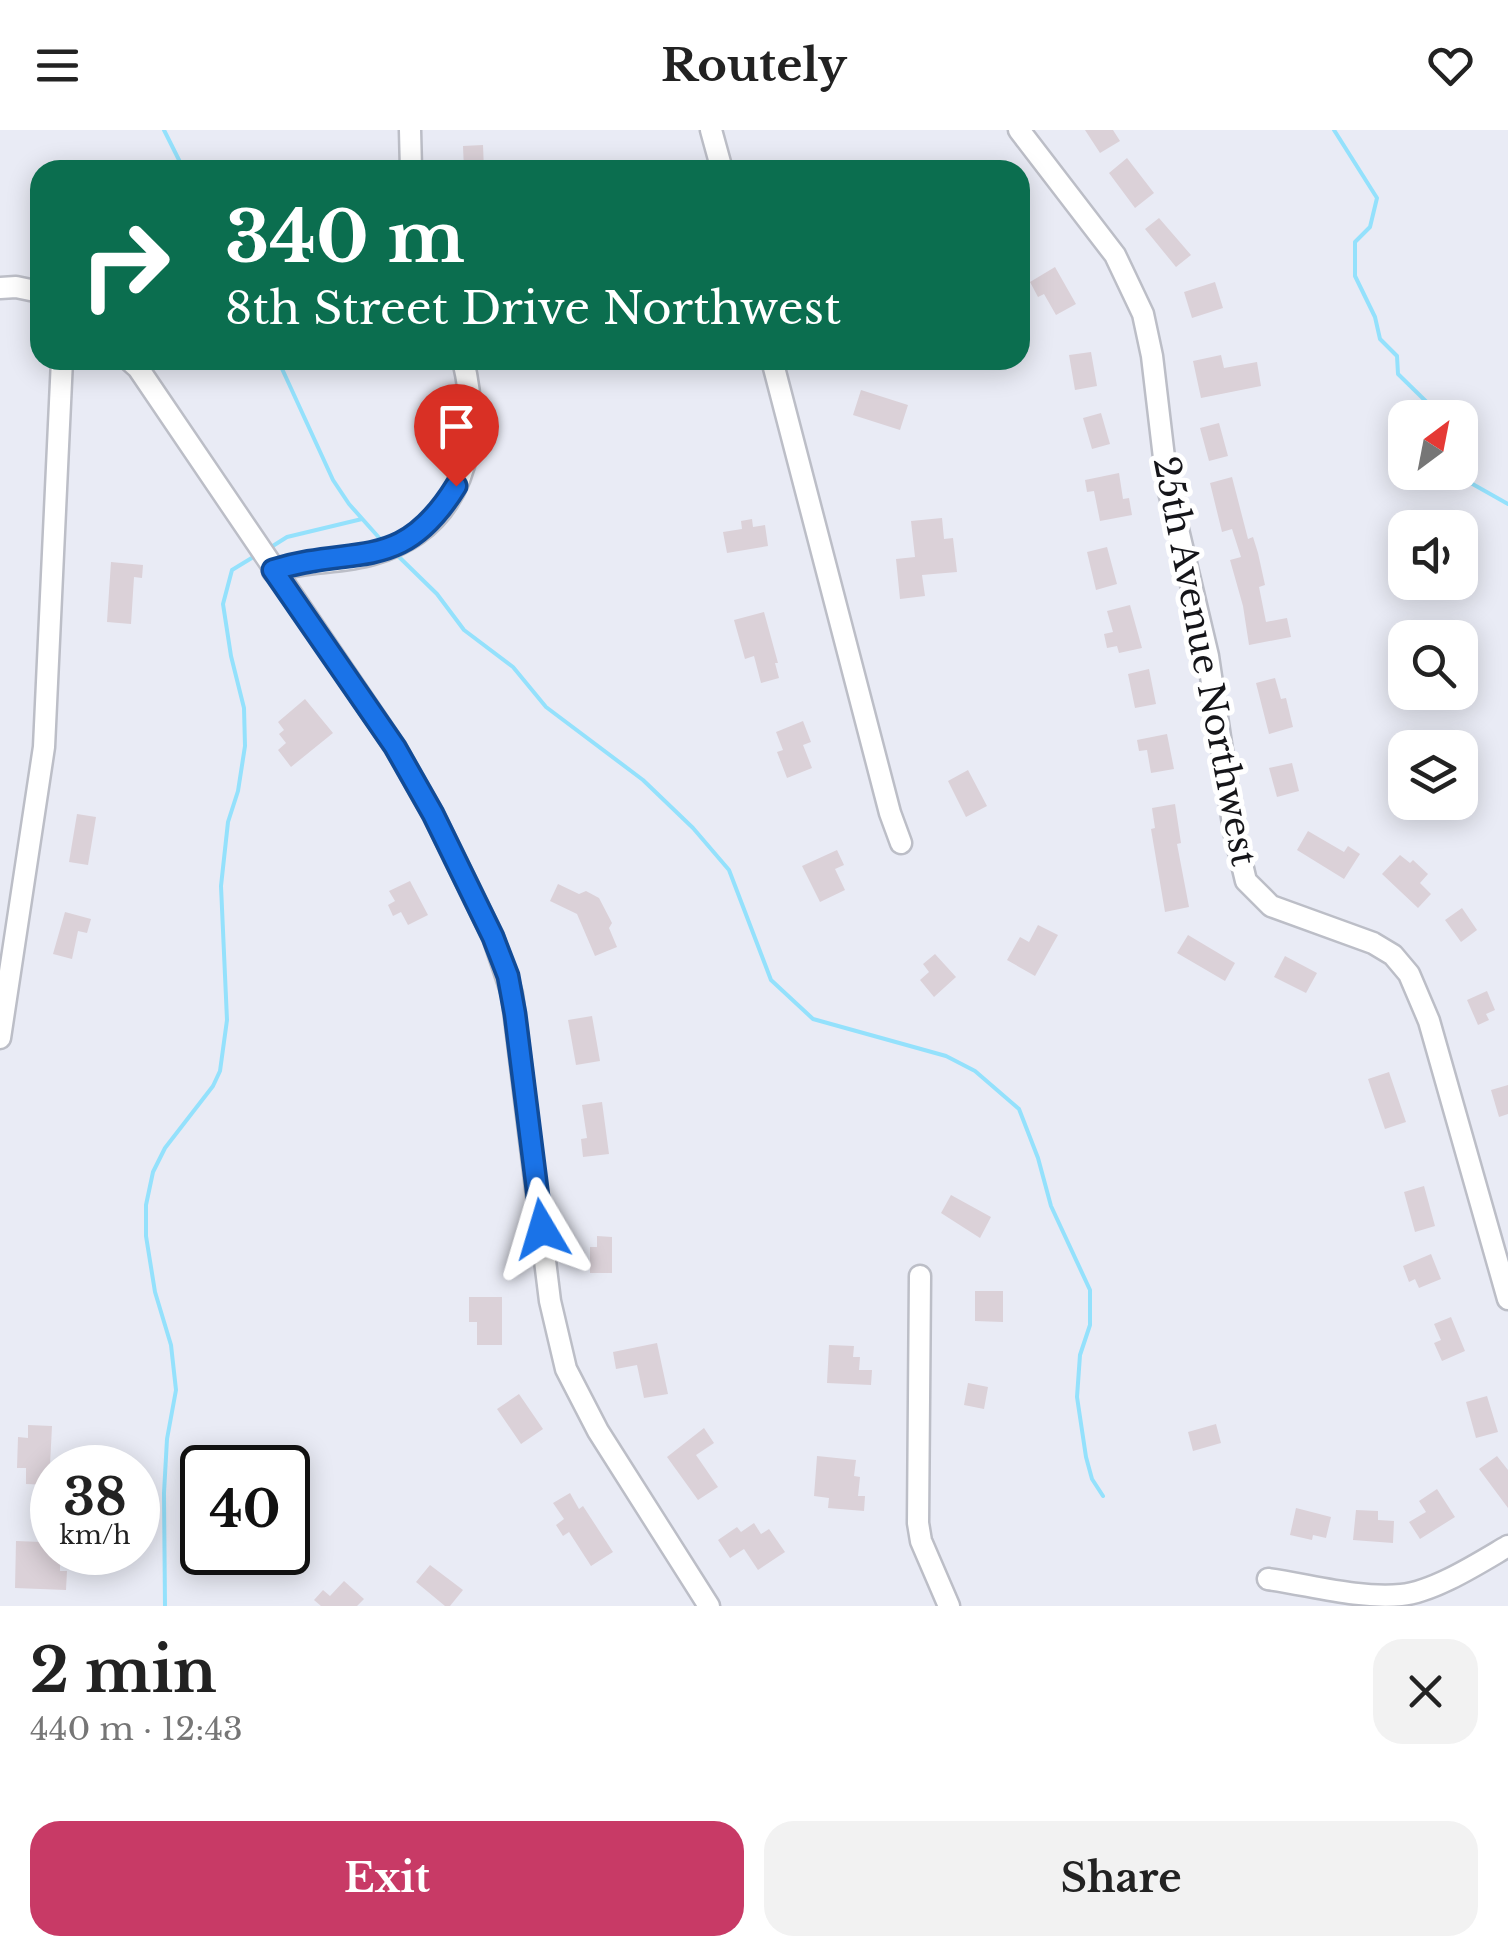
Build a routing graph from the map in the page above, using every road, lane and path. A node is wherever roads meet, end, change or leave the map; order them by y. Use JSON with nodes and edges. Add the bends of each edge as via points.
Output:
{"nodes":[{"id":1,"x":410,"y":130,"type":"edge"},
{"id":2,"x":712,"y":130,"type":"edge"},
{"id":3,"x":1019,"y":130,"type":"edge"},
{"id":4,"x":411,"y":160,"type":"edge"},
{"id":5,"x":720,"y":160,"type":"edge"},
{"id":6,"x":0,"y":288,"type":"edge"},
{"id":7,"x":30,"y":290,"type":"edge"},
{"id":8,"x":62,"y":370,"type":"edge"},
{"id":9,"x":139,"y":370,"type":"edge"},
{"id":10,"x":465,"y":370,"type":"edge"},
{"id":11,"x":775,"y":370,"type":"edge"},
{"id":12,"x":273,"y":570,"type":"junction"},
{"id":13,"x":901,"y":842,"type":"dead end"},
{"id":14,"x":0,"y":1038,"type":"edge"},
{"id":15,"x":920,"y":1276,"type":"dead end"},
{"id":16,"x":1508,"y":1299,"type":"edge"},
{"id":17,"x":1508,"y":1546,"type":"edge"},
{"id":18,"x":1268,"y":1579,"type":"dead end"},
{"id":19,"x":708,"y":1606,"type":"edge"},
{"id":20,"x":949,"y":1606,"type":"edge"}],
"edges":[{"from":1,"to":4,"type":"street"},
{"from":2,"to":5,"type":"street"},
{"from":3,"to":16,"type":"street","name":"25th Avenue Northwest","via":[[1115,255],[1142,314],[1167,483],[1208,656],[1246,880],[1271,906],[1373,943],[1409,974]]},
{"from":6,"to":7,"type":"street"},
{"from":8,"to":14,"type":"street","via":[[44,747]]},
{"from":9,"to":12,"type":"street"},
{"from":10,"to":12,"type":"street","via":[[471,438],[439,514],[402,544],[369,556]]},
{"from":11,"to":13,"type":"street"},
{"from":12,"to":19,"type":"street","via":[[395,747],[493,937],[515,1014],[550,1301],[566,1369]]},
{"from":15,"to":20,"type":"street","via":[[918,1523]]},
{"from":17,"to":18,"type":"street","via":[[1434,1586],[1402,1595]]}]}
